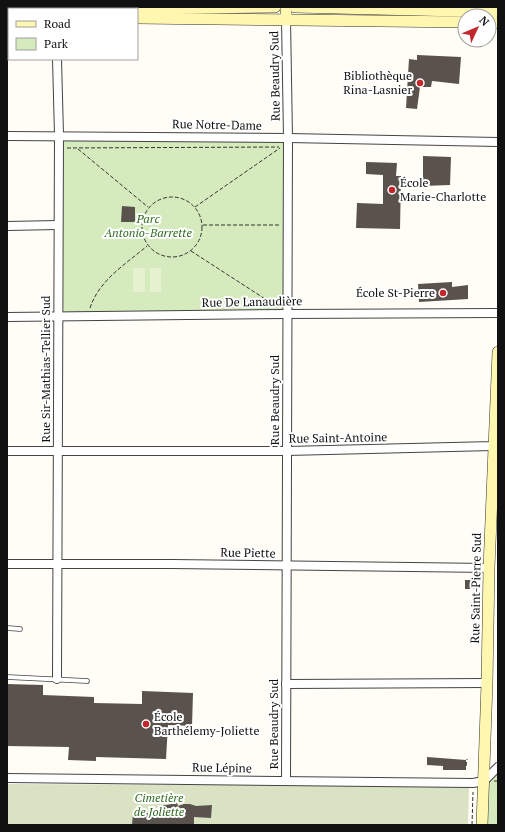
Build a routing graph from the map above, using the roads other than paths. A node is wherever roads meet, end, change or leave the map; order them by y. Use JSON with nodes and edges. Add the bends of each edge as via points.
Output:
{"nodes":[{"id":1,"x":275,"y":7,"type":"edge"},
{"id":2,"x":286,"y":7,"type":"edge"},
{"id":3,"x":295,"y":7,"type":"edge"},
{"id":4,"x":241,"y":8,"type":"edge"},
{"id":5,"x":324,"y":8,"type":"edge"},
{"id":6,"x":138,"y":9,"type":"edge"},
{"id":7,"x":498,"y":12,"type":"edge"},
{"id":8,"x":138,"y":18,"type":"edge"},
{"id":9,"x":286,"y":19,"type":"junction"},
{"id":10,"x":457,"y":22,"type":"edge"},
{"id":11,"x":57,"y":60,"type":"edge"},
{"id":12,"x":59,"y":135,"type":"junction"},
{"id":13,"x":7,"y":136,"type":"edge"},
{"id":14,"x":288,"y":138,"type":"junction"},
{"id":15,"x":498,"y":142,"type":"edge"},
{"id":16,"x":58,"y":225,"type":"junction"},
{"id":17,"x":7,"y":226,"type":"edge"},
{"id":18,"x":498,"y":313,"type":"edge"},
{"id":19,"x":287,"y":314,"type":"junction"},
{"id":20,"x":7,"y":317,"type":"edge"},
{"id":21,"x":58,"y":317,"type":"junction"},
{"id":22,"x":498,"y":352,"type":"edge"},
{"id":23,"x":495,"y":445,"type":"edge"},
{"id":24,"x":7,"y":452,"type":"edge"},
{"id":25,"x":58,"y":452,"type":"junction"},
{"id":26,"x":287,"y":452,"type":"junction"},
{"id":27,"x":7,"y":564,"type":"edge"},
{"id":28,"x":58,"y":564,"type":"junction"},
{"id":29,"x":287,"y":566,"type":"junction"},
{"id":30,"x":489,"y":568,"type":"junction"},
{"id":31,"x":7,"y":628,"type":"edge"},
{"id":32,"x":20,"y":628,"type":"dead end"},
{"id":33,"x":7,"y":677,"type":"edge"},
{"id":34,"x":57,"y":679,"type":"junction"},
{"id":35,"x":87,"y":681,"type":"dead end"},
{"id":36,"x":487,"y":683,"type":"junction"},
{"id":37,"x":286,"y":684,"type":"junction"},
{"id":38,"x":498,"y":767,"type":"edge"},
{"id":39,"x":7,"y":778,"type":"edge"},
{"id":40,"x":286,"y":781,"type":"junction"},
{"id":41,"x":478,"y":782,"type":"junction"},
{"id":42,"x":482,"y":825,"type":"edge"}],
"edges":[{"from":1,"to":4,"type":"main road"},
{"from":2,"to":9,"type":"main road"},
{"from":3,"to":5,"type":"main road"},
{"from":4,"to":6,"type":"main road"},
{"from":5,"to":7,"type":"main road"},
{"from":8,"to":9,"type":"main road"},
{"from":9,"to":10,"type":"main road"},
{"from":9,"to":14,"type":"street","name":"Rue Beaudry Sud"},
{"from":11,"to":12,"type":"street","name":"Rue Sir-Mathias-Tellier Sud"},
{"from":12,"to":13,"type":"street","name":"Rue Notre-Dame"},
{"from":12,"to":14,"type":"street","name":"Rue Notre-Dame"},
{"from":12,"to":16,"type":"street","name":"Rue Sir-Mathias-Tellier Sud"},
{"from":14,"to":15,"type":"street","name":"Rue Notre-Dame"},
{"from":14,"to":19,"type":"street","name":"Rue Beaudry Sud"},
{"from":16,"to":17,"type":"street"},
{"from":16,"to":21,"type":"street","name":"Rue Sir-Mathias-Tellier Sud"},
{"from":18,"to":19,"type":"street","name":"Rue De Lanaudière"},
{"from":19,"to":21,"type":"street","name":"Rue De Lanaudière"},
{"from":19,"to":26,"type":"street","name":"Rue Beaudry Sud"},
{"from":20,"to":21,"type":"street","name":"Rue De Lanaudière"},
{"from":21,"to":25,"type":"street","name":"Rue Sir-Mathias-Tellier Sud"},
{"from":22,"to":23,"type":"main road","name":"Rue Saint-Pierre Sud"},
{"from":23,"to":26,"type":"street","name":"Rue Saint-Antoine"},
{"from":23,"to":30,"type":"main road","name":"Rue Saint-Pierre Sud"},
{"from":24,"to":25,"type":"street","name":"Rue Saint-Antoine"},
{"from":25,"to":26,"type":"street","name":"Rue Saint-Antoine"},
{"from":25,"to":28,"type":"street","name":"Rue Sir-Mathias-Tellier Sud"},
{"from":26,"to":29,"type":"street","name":"Rue Beaudry Sud"},
{"from":27,"to":28,"type":"street","name":"Rue Piette"},
{"from":28,"to":29,"type":"street","name":"Rue Piette"},
{"from":28,"to":34,"type":"street","name":"Rue Sir-Mathias-Tellier Sud"},
{"from":29,"to":30,"type":"street","name":"Rue Piette"},
{"from":29,"to":37,"type":"street","name":"Rue Beaudry Sud"},
{"from":30,"to":36,"type":"main road","name":"Rue Saint-Pierre Sud"},
{"from":31,"to":32,"type":"lane"},
{"from":33,"to":34,"type":"lane"},
{"from":34,"to":35,"type":"lane"},
{"from":36,"to":37,"type":"street"},
{"from":36,"to":41,"type":"main road","name":"Rue Saint-Pierre Sud"},
{"from":37,"to":40,"type":"street","name":"Rue Beaudry Sud"},
{"from":38,"to":41,"type":"street"},
{"from":39,"to":40,"type":"street","name":"Rue Lépine"},
{"from":40,"to":41,"type":"street","name":"Rue Lépine"},
{"from":41,"to":42,"type":"main road","name":"Rue Saint-Pierre Sud"}]}
